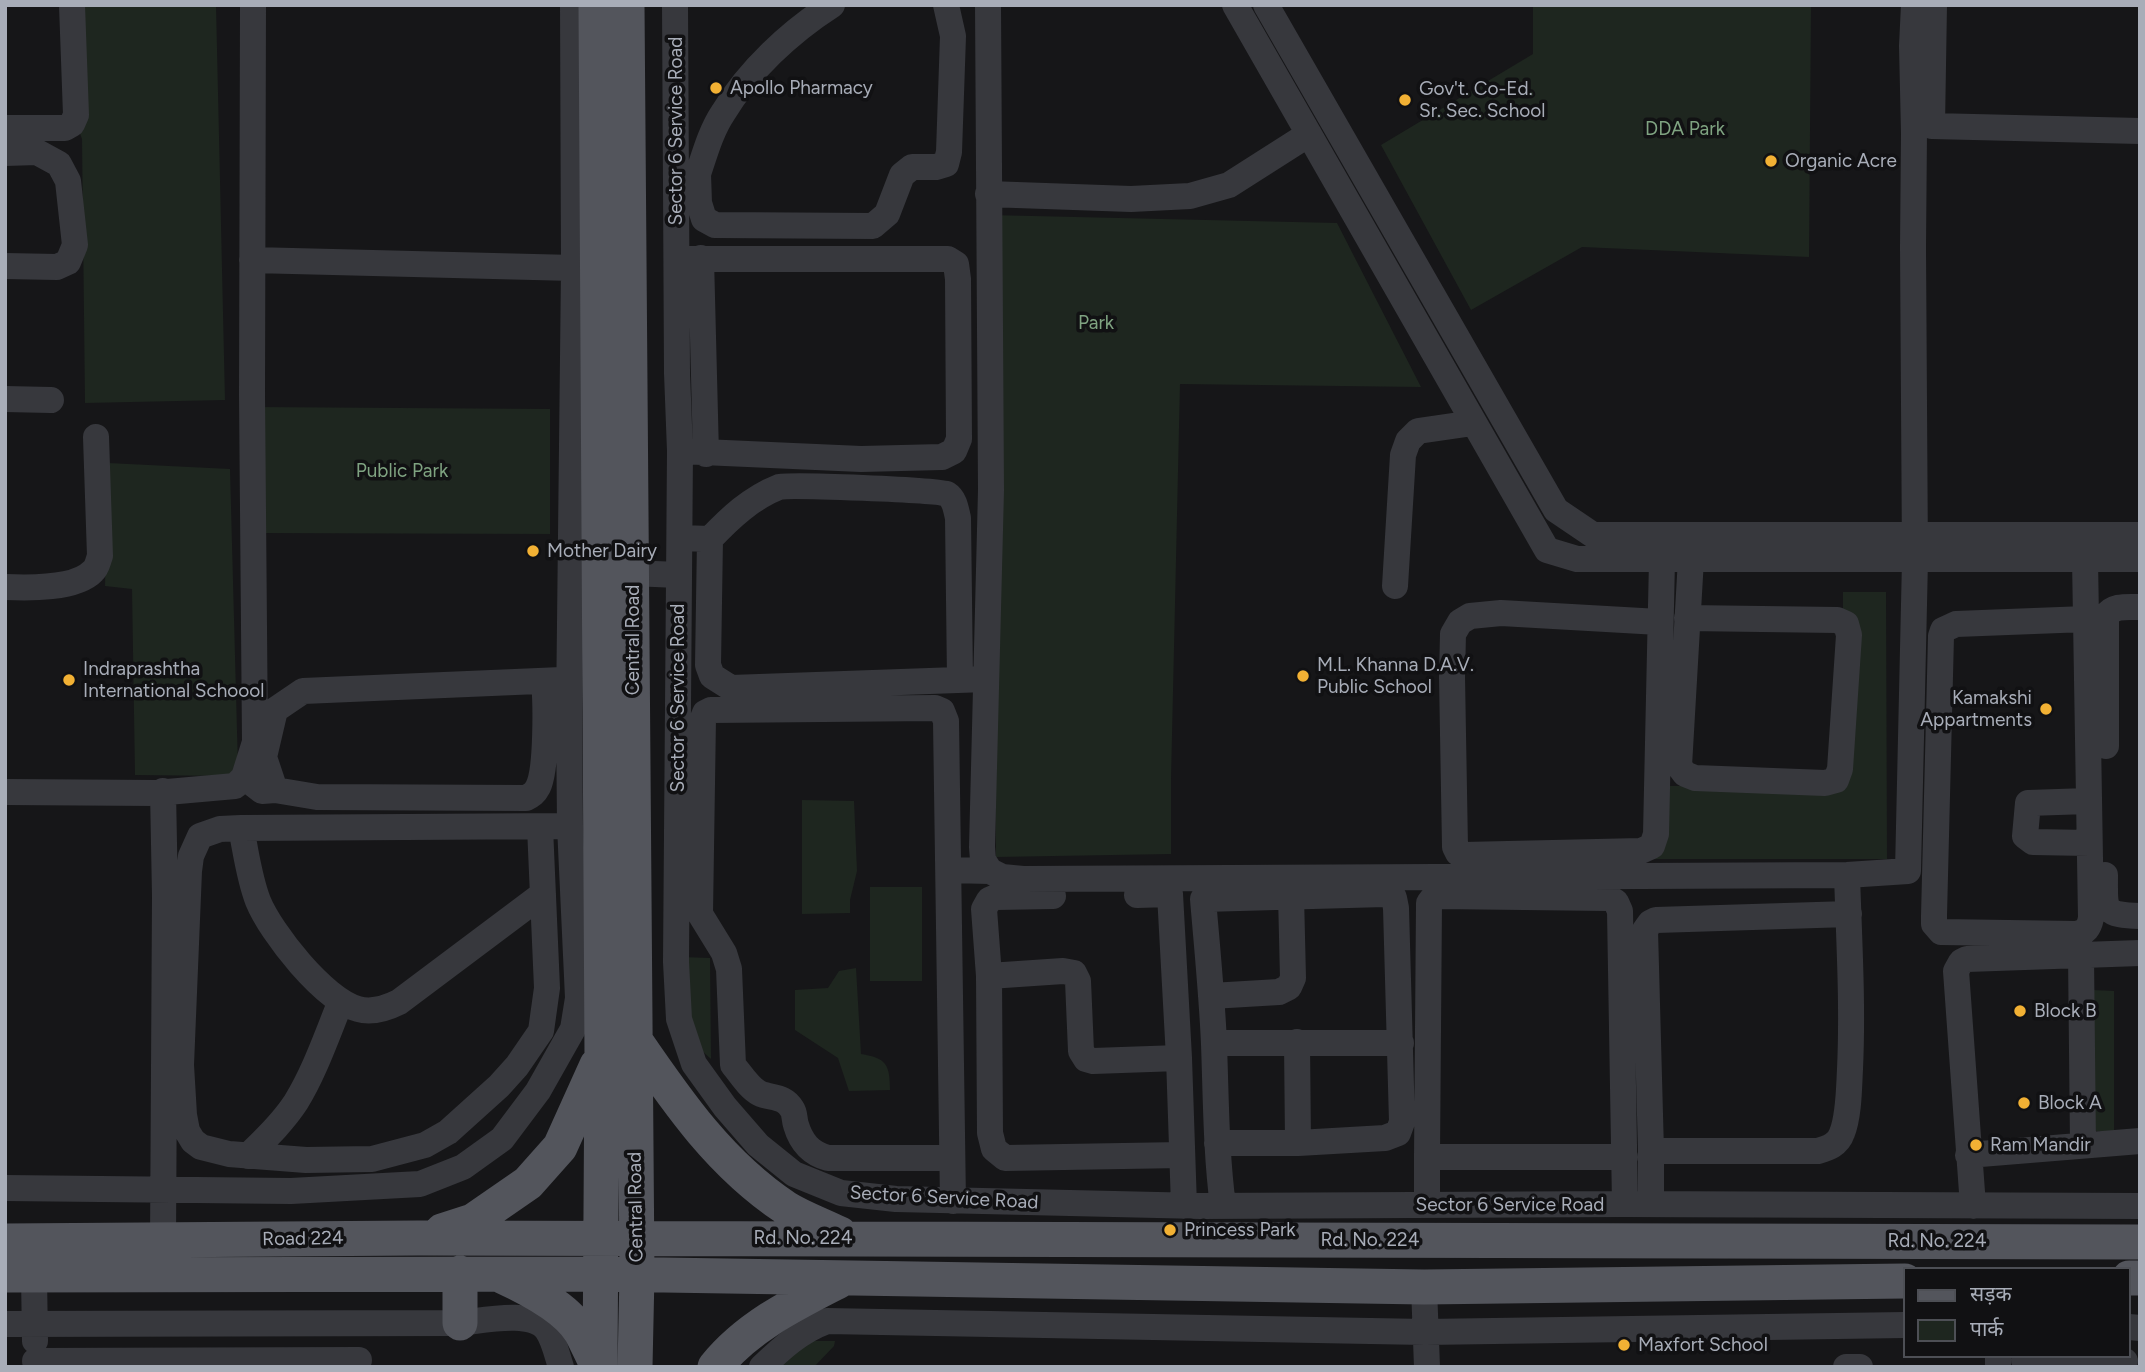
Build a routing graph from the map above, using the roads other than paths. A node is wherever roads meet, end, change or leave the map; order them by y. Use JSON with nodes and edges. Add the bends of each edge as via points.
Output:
{"nodes":[{"id":1,"x":72,"y":5,"type":"edge"},
{"id":2,"x":253,"y":5,"type":"edge"},
{"id":3,"x":573,"y":5,"type":"edge"},
{"id":4,"x":596,"y":5,"type":"edge"},
{"id":5,"x":627,"y":5,"type":"edge"},
{"id":6,"x":676,"y":5,"type":"edge"},
{"id":7,"x":832,"y":5,"type":"edge"},
{"id":8,"x":946,"y":5,"type":"edge"},
{"id":9,"x":988,"y":5,"type":"edge"},
{"id":10,"x":1235,"y":5,"type":"edge"},
{"id":11,"x":1266,"y":5,"type":"edge"},
{"id":12,"x":1914,"y":5,"type":"edge"},
{"id":13,"x":1934,"y":5,"type":"edge"},
{"id":14,"x":5,"y":128,"type":"edge"},
{"id":15,"x":2140,"y":131,"type":"edge"},
{"id":16,"x":1309,"y":134,"type":"junction"},
{"id":17,"x":5,"y":153,"type":"edge"},
{"id":18,"x":687,"y":174,"type":"junction"},
{"id":19,"x":988,"y":194,"type":"junction"},
{"id":20,"x":689,"y":259,"type":"junction"},
{"id":21,"x":252,"y":260,"type":"junction"},
{"id":22,"x":5,"y":266,"type":"edge"},
{"id":23,"x":574,"y":268,"type":"junction"},
{"id":24,"x":5,"y":400,"type":"edge"},
{"id":25,"x":51,"y":400,"type":"dead end"},
{"id":26,"x":1474,"y":423,"type":"junction"},
{"id":27,"x":96,"y":437,"type":"dead end"},
{"id":28,"x":693,"y":453,"type":"junction"},
{"id":29,"x":2140,"y":535,"type":"edge"},
{"id":30,"x":680,"y":538,"type":"junction"},
{"id":31,"x":710,"y":539,"type":"junction"},
{"id":32,"x":1915,"y":547,"type":"junction"},
{"id":33,"x":585,"y":553,"type":"junction"},
{"id":34,"x":1691,"y":559,"type":"junction"},
{"id":35,"x":2085,"y":559,"type":"junction"},
{"id":36,"x":2140,"y":559,"type":"edge"},
{"id":37,"x":1662,"y":560,"type":"junction"},
{"id":38,"x":632,"y":573,"type":"junction"},
{"id":39,"x":678,"y":575,"type":"junction"},
{"id":40,"x":1395,"y":586,"type":"dead end"},
{"id":41,"x":5,"y":587,"type":"edge"},
{"id":42,"x":2140,"y":607,"type":"edge"},
{"id":43,"x":1687,"y":618,"type":"junction"},
{"id":44,"x":2086,"y":619,"type":"junction"},
{"id":45,"x":1660,"y":622,"type":"junction"},
{"id":46,"x":571,"y":679,"type":"junction"},
{"id":47,"x":973,"y":679,"type":"junction"},
{"id":48,"x":544,"y":681,"type":"junction"},
{"id":49,"x":691,"y":718,"type":"junction"},
{"id":50,"x":244,"y":777,"type":"junction"},
{"id":51,"x":275,"y":790,"type":"junction"},
{"id":52,"x":163,"y":791,"type":"junction"},
{"id":53,"x":5,"y":792,"type":"edge"},
{"id":54,"x":2088,"y":801,"type":"junction"},
{"id":55,"x":570,"y":826,"type":"junction"},
{"id":56,"x":540,"y":827,"type":"junction"},
{"id":57,"x":241,"y":828,"type":"junction"},
{"id":58,"x":2089,"y":842,"type":"junction"},
{"id":59,"x":948,"y":870,"type":"junction"},
{"id":60,"x":990,"y":871,"type":"junction"},
{"id":61,"x":1847,"y":874,"type":"junction"},
{"id":62,"x":1169,"y":886,"type":"junction"},
{"id":63,"x":1202,"y":888,"type":"junction"},
{"id":64,"x":543,"y":894,"type":"junction"},
{"id":65,"x":1291,"y":895,"type":"junction"},
{"id":66,"x":1849,"y":914,"type":"junction"},
{"id":67,"x":2140,"y":916,"type":"edge"},
{"id":68,"x":2140,"y":953,"type":"edge"},
{"id":69,"x":2081,"y":955,"type":"junction"},
{"id":70,"x":989,"y":976,"type":"junction"},
{"id":71,"x":1211,"y":996,"type":"junction"},
{"id":72,"x":341,"y":1001,"type":"junction"},
{"id":73,"x":635,"y":1040,"type":"junction"},
{"id":74,"x":1297,"y":1041,"type":"junction"},
{"id":75,"x":1214,"y":1043,"type":"junction"},
{"id":76,"x":1401,"y":1043,"type":"junction"},
{"id":77,"x":602,"y":1054,"type":"junction"},
{"id":78,"x":1179,"y":1058,"type":"junction"},
{"id":79,"x":2140,"y":1141,"type":"edge"},
{"id":80,"x":1217,"y":1143,"type":"junction"},
{"id":81,"x":1298,"y":1143,"type":"junction"},
{"id":82,"x":2083,"y":1145,"type":"junction"},
{"id":83,"x":211,"y":1150,"type":"junction"},
{"id":84,"x":1651,"y":1151,"type":"junction"},
{"id":85,"x":1969,"y":1155,"type":"junction"},
{"id":86,"x":248,"y":1156,"type":"junction"},
{"id":87,"x":1182,"y":1156,"type":"junction"},
{"id":88,"x":1427,"y":1157,"type":"junction"},
{"id":89,"x":1625,"y":1157,"type":"junction"},
{"id":90,"x":951,"y":1158,"type":"junction"},
{"id":91,"x":5,"y":1188,"type":"edge"},
{"id":92,"x":163,"y":1189,"type":"junction"},
{"id":93,"x":209,"y":1190,"type":"junction"},
{"id":94,"x":953,"y":1201,"type":"junction"},
{"id":95,"x":1638,"y":1204,"type":"junction"},
{"id":96,"x":1427,"y":1205,"type":"junction"},
{"id":97,"x":1184,"y":1206,"type":"junction"},
{"id":98,"x":1973,"y":1206,"type":"junction"},
{"id":99,"x":2140,"y":1206,"type":"edge"},
{"id":100,"x":1228,"y":1217,"type":"junction"},
{"id":101,"x":418,"y":1238,"type":"junction"},
{"id":102,"x":601,"y":1238,"type":"junction"},
{"id":103,"x":849,"y":1238,"type":"junction"},
{"id":104,"x":635,"y":1239,"type":"junction"},
{"id":105,"x":5,"y":1241,"type":"edge"},
{"id":106,"x":163,"y":1241,"type":"junction"},
{"id":107,"x":2140,"y":1241,"type":"edge"},
{"id":108,"x":460,"y":1273,"type":"junction"},
{"id":109,"x":497,"y":1273,"type":"junction"},
{"id":110,"x":600,"y":1274,"type":"junction"},
{"id":111,"x":636,"y":1274,"type":"junction"},
{"id":112,"x":20,"y":1275,"type":"edge"},
{"id":113,"x":845,"y":1278,"type":"junction"},
{"id":114,"x":1904,"y":1281,"type":"edge"},
{"id":115,"x":1424,"y":1287,"type":"junction"},
{"id":116,"x":357,"y":1323,"type":"junction"},
{"id":117,"x":460,"y":1323,"type":"junction"},
{"id":118,"x":5,"y":1324,"type":"edge"},
{"id":119,"x":35,"y":1324,"type":"junction"},
{"id":120,"x":1904,"y":1325,"type":"edge"},
{"id":121,"x":1425,"y":1332,"type":"junction"},
{"id":122,"x":2017,"y":1360,"type":"edge"},
{"id":123,"x":2125,"y":1361,"type":"edge"},
{"id":124,"x":359,"y":1363,"type":"edge"},
{"id":125,"x":35,"y":1364,"type":"edge"},
{"id":126,"x":202,"y":1364,"type":"edge"},
{"id":127,"x":561,"y":1367,"type":"edge"},
{"id":128,"x":599,"y":1367,"type":"edge"},
{"id":129,"x":635,"y":1367,"type":"edge"},
{"id":130,"x":716,"y":1367,"type":"edge"},
{"id":131,"x":762,"y":1367,"type":"edge"},
{"id":132,"x":1427,"y":1367,"type":"edge"},
{"id":133,"x":1846,"y":1367,"type":"edge"},
{"id":134,"x":1860,"y":1367,"type":"edge"},
{"id":135,"x":1998,"y":1367,"type":"edge"}],
"edges":[{"from":1,"to":14,"type":"street","via":[[76,116],[72,124],[65,128]]},
{"from":2,"to":21,"type":"street"},
{"from":3,"to":23,"type":"street"},
{"from":4,"to":33,"type":"main road","name":"Central Road"},
{"from":5,"to":38,"type":"main road","name":"Central Road"},
{"from":6,"to":18,"type":"street","name":"Sector 6 Service Road"},
{"from":7,"to":18,"type":"street","via":[[769,56],[719,120]]},
{"from":8,"to":18,"type":"street","via":[[953,36],[946,164],[912,167],[902,175],[887,214],[873,226],[715,225],[705,219]]},
{"from":9,"to":19,"type":"street"},
{"from":10,"to":16,"type":"street"},
{"from":11,"to":32,"type":"street","via":[[1556,510],[1593,535]]},
{"from":12,"to":32,"type":"street"},
{"from":13,"to":15,"type":"street","via":[[1932,126]]},
{"from":16,"to":19,"type":"street","via":[[1229,185],[1190,196],[1131,199]]},
{"from":16,"to":26,"type":"street"},
{"from":17,"to":22,"type":"street","via":[[37,152],[59,164],[68,181],[75,245],[68,261],[58,267]]},
{"from":18,"to":20,"type":"street","name":"Sector 6 Service Road"},
{"from":19,"to":47,"type":"street","via":[[990,490]]},
{"from":20,"to":28,"type":"street","name":"Sector 6 Service Road"},
{"from":20,"to":28,"type":"street","via":[[948,259],[956,264],[958,279],[959,439],[954,451],[942,457],[861,459]]},
{"from":21,"to":23,"type":"street"},
{"from":21,"to":50,"type":"street","via":[[255,742]]},
{"from":23,"to":33,"type":"street"},
{"from":24,"to":25,"type":"street"},
{"from":26,"to":37,"type":"street","via":[[1547,550],[1577,559]]},
{"from":26,"to":40,"type":"street","via":[[1418,431],[1408,440],[1403,455]]},
{"from":27,"to":41,"type":"street","via":[[100,556],[95,570],[84,579],[62,585]]},
{"from":28,"to":30,"type":"street","name":"Sector 6 Service Road"},
{"from":29,"to":32,"type":"street"},
{"from":30,"to":31,"type":"street"},
{"from":30,"to":39,"type":"street","name":"Sector 6 Service Road"},
{"from":31,"to":47,"type":"street","via":[[708,665],[712,676],[731,688]]},
{"from":31,"to":47,"type":"street","via":[[737,511],[781,486],[946,494],[954,501],[958,518]]},
{"from":32,"to":34,"type":"street"},
{"from":32,"to":35,"type":"street"},
{"from":32,"to":61,"type":"street","via":[[1909,871]]},
{"from":33,"to":46,"type":"street"},
{"from":33,"to":77,"type":"main road","name":"Central Road"},
{"from":34,"to":37,"type":"street"},
{"from":34,"to":43,"type":"street"},
{"from":35,"to":36,"type":"street"},
{"from":35,"to":44,"type":"street"},
{"from":37,"to":45,"type":"street"},
{"from":38,"to":39,"type":"street"},
{"from":38,"to":73,"type":"main road","name":"Central Road"},
{"from":39,"to":49,"type":"street","name":"Sector 6 Service Road"},
{"from":42,"to":67,"type":"street","via":[[2117,608],[2106,616],[2105,821],[2105,902],[2117,915]]},
{"from":43,"to":43,"type":"street","via":[[1837,620],[1846,624],[1849,635],[1836,780],[1695,778],[1685,774],[1679,766]]},
{"from":44,"to":54,"type":"street"},
{"from":44,"to":58,"type":"street","via":[[1956,624],[1943,630],[1936,929],[2085,932],[2091,918]]},
{"from":45,"to":45,"type":"street","via":[[1656,834],[1652,846],[1641,851],[1458,853],[1452,677],[1453,634],[1460,622],[1501,613]]},
{"from":46,"to":48,"type":"street"},
{"from":46,"to":55,"type":"street"},
{"from":47,"to":60,"type":"street","via":[[983,860]]},
{"from":48,"to":51,"type":"street","via":[[303,691],[275,710],[264,757]]},
{"from":48,"to":51,"type":"street","via":[[543,768],[540,784],[526,798],[317,797]]},
{"from":49,"to":59,"type":"street","via":[[710,710],[942,711],[946,721]]},
{"from":49,"to":90,"type":"street","via":[[700,914],[729,969],[733,1065],[758,1093],[786,1101],[802,1139],[818,1155]]},
{"from":49,"to":94,"type":"street","name":"Sector 6 Service Road","via":[[676,961],[679,1018],[694,1063],[758,1144],[794,1174],[841,1193]]},
{"from":50,"to":51,"type":"street","via":[[262,791]]},
{"from":50,"to":52,"type":"street","via":[[235,786]]},
{"from":52,"to":53,"type":"street"},
{"from":52,"to":92,"type":"street"},
{"from":54,"to":58,"type":"street"},
{"from":54,"to":58,"type":"street","via":[[2028,803],[2025,836],[2033,842]]},
{"from":55,"to":56,"type":"street"},
{"from":55,"to":93,"type":"street","via":[[578,998],[573,1029],[538,1091],[502,1139],[463,1167],[420,1184]]},
{"from":56,"to":57,"type":"street"},
{"from":56,"to":64,"type":"street"},
{"from":57,"to":72,"type":"street","via":[[258,900],[271,924],[293,954]]},
{"from":57,"to":83,"type":"street","via":[[200,836],[189,871],[181,1065],[184,1115],[193,1141]]},
{"from":59,"to":60,"type":"street"},
{"from":59,"to":90,"type":"street"},
{"from":60,"to":62,"type":"street","via":[[1002,877]]},
{"from":61,"to":63,"type":"street"},
{"from":61,"to":66,"type":"street"},
{"from":62,"to":63,"type":"street"},
{"from":62,"to":70,"type":"street","via":[[989,900],[985,909]]},
{"from":62,"to":78,"type":"street"},
{"from":63,"to":65,"type":"street"},
{"from":63,"to":71,"type":"street"},
{"from":64,"to":72,"type":"street","via":[[399,1002],[360,1010]]},
{"from":64,"to":86,"type":"street","via":[[547,988],[541,1031],[517,1066],[466,1118],[425,1145],[372,1160]]},
{"from":65,"to":71,"type":"street","via":[[1293,978],[1289,987],[1279,992]]},
{"from":65,"to":76,"type":"street","via":[[1385,894],[1394,898]]},
{"from":66,"to":84,"type":"street","via":[[1849,1094],[1842,1134],[1832,1147],[1797,1152]]},
{"from":66,"to":84,"type":"street","via":[[1650,923],[1645,930]]},
{"from":68,"to":69,"type":"street"},
{"from":69,"to":82,"type":"street"},
{"from":69,"to":85,"type":"street","via":[[1961,962],[1956,971]]},
{"from":70,"to":78,"type":"street","via":[[1074,973],[1081,1051],[1086,1059]]},
{"from":70,"to":87,"type":"street","via":[[990,1133],[995,1149],[1005,1158]]},
{"from":71,"to":75,"type":"street"},
{"from":72,"to":86,"type":"street","via":[[295,1103]]},
{"from":73,"to":103,"type":"main road","via":[[710,1144],[787,1208]]},
{"from":73,"to":104,"type":"main road","name":"Central Road"},
{"from":74,"to":75,"type":"street"},
{"from":74,"to":76,"type":"street"},
{"from":74,"to":81,"type":"street"},
{"from":75,"to":80,"type":"street"},
{"from":76,"to":81,"type":"street","via":[[1402,1122],[1398,1133],[1385,1138]]},
{"from":77,"to":101,"type":"main road","via":[[560,1147],[528,1183],[473,1221]]},
{"from":77,"to":102,"type":"main road","name":"Central Road"},
{"from":78,"to":87,"type":"street"},
{"from":79,"to":82,"type":"street"},
{"from":80,"to":81,"type":"street"},
{"from":80,"to":100,"type":"street"},
{"from":82,"to":85,"type":"street"},
{"from":83,"to":86,"type":"street"},
{"from":83,"to":93,"type":"street"},
{"from":84,"to":95,"type":"street"},
{"from":85,"to":98,"type":"street"},
{"from":87,"to":97,"type":"street"},
{"from":88,"to":89,"type":"street"},
{"from":88,"to":89,"type":"street","via":[[1429,903],[1439,896],[1609,898],[1616,902],[1620,911]]},
{"from":88,"to":96,"type":"street"},
{"from":89,"to":95,"type":"street"},
{"from":90,"to":94,"type":"street"},
{"from":91,"to":92,"type":"street"},
{"from":92,"to":93,"type":"street"},
{"from":92,"to":106,"type":"street"},
{"from":94,"to":97,"type":"street","name":"Sector 6 Service Road"},
{"from":95,"to":96,"type":"street","name":"Sector 6 Service Road"},
{"from":95,"to":98,"type":"street","name":"Sector 6 Service Road"},
{"from":96,"to":100,"type":"street","name":"Sector 6 Service Road"},
{"from":97,"to":100,"type":"street","name":"Sector 6 Service Road"},
{"from":98,"to":99,"type":"street","name":"Sector 6 Service Road"},
{"from":100,"to":103,"type":"main road","name":"Rd. No. 224"},
{"from":100,"to":107,"type":"main road","name":"Rd. No. 224"},
{"from":101,"to":102,"type":"main road","name":"Road 224"},
{"from":101,"to":106,"type":"main road","name":"Road 224"},
{"from":102,"to":104,"type":"main road","name":"Rd. No. 224"},
{"from":102,"to":110,"type":"main road","name":"Central Road"},
{"from":103,"to":104,"type":"main road","name":"Rd. No. 224"},
{"from":104,"to":111,"type":"main road","name":"Central Road"},
{"from":105,"to":106,"type":"main road","name":"Road 224"},
{"from":108,"to":109,"type":"main road","name":"Road 224"},
{"from":108,"to":112,"type":"main road","name":"Road 224"},
{"from":108,"to":117,"type":"main road"},
{"from":109,"to":110,"type":"main road","name":"Road 224"},
{"from":109,"to":128,"type":"main road","via":[[559,1310],[580,1330]]},
{"from":110,"to":111,"type":"main road","name":"Rd. No. 224"},
{"from":110,"to":128,"type":"main road","name":"Central Road"},
{"from":111,"to":113,"type":"main road","name":"Rd. No. 224"},
{"from":111,"to":129,"type":"main road","name":"Central Road"},
{"from":112,"to":119,"type":"street"},
{"from":113,"to":115,"type":"main road","name":"Rd. No. 224"},
{"from":113,"to":130,"type":"main road","via":[[782,1310],[729,1350]]},
{"from":114,"to":115,"type":"main road","name":"Rd. No. 224"},
{"from":115,"to":121,"type":"street"},
{"from":116,"to":117,"type":"street"},
{"from":116,"to":119,"type":"street"},
{"from":116,"to":124,"type":"street"},
{"from":117,"to":127,"type":"street","via":[[511,1318],[538,1322],[546,1329]]},
{"from":118,"to":119,"type":"street"},
{"from":119,"to":125,"type":"street"},
{"from":120,"to":121,"type":"street"},
{"from":121,"to":131,"type":"street","via":[[827,1321],[808,1328]]},
{"from":121,"to":132,"type":"street"},
{"from":122,"to":123,"type":"street"},
{"from":122,"to":135,"type":"street"},
{"from":124,"to":126,"type":"street"},
{"from":125,"to":126,"type":"street"},
{"from":133,"to":134,"type":"street"}]}
